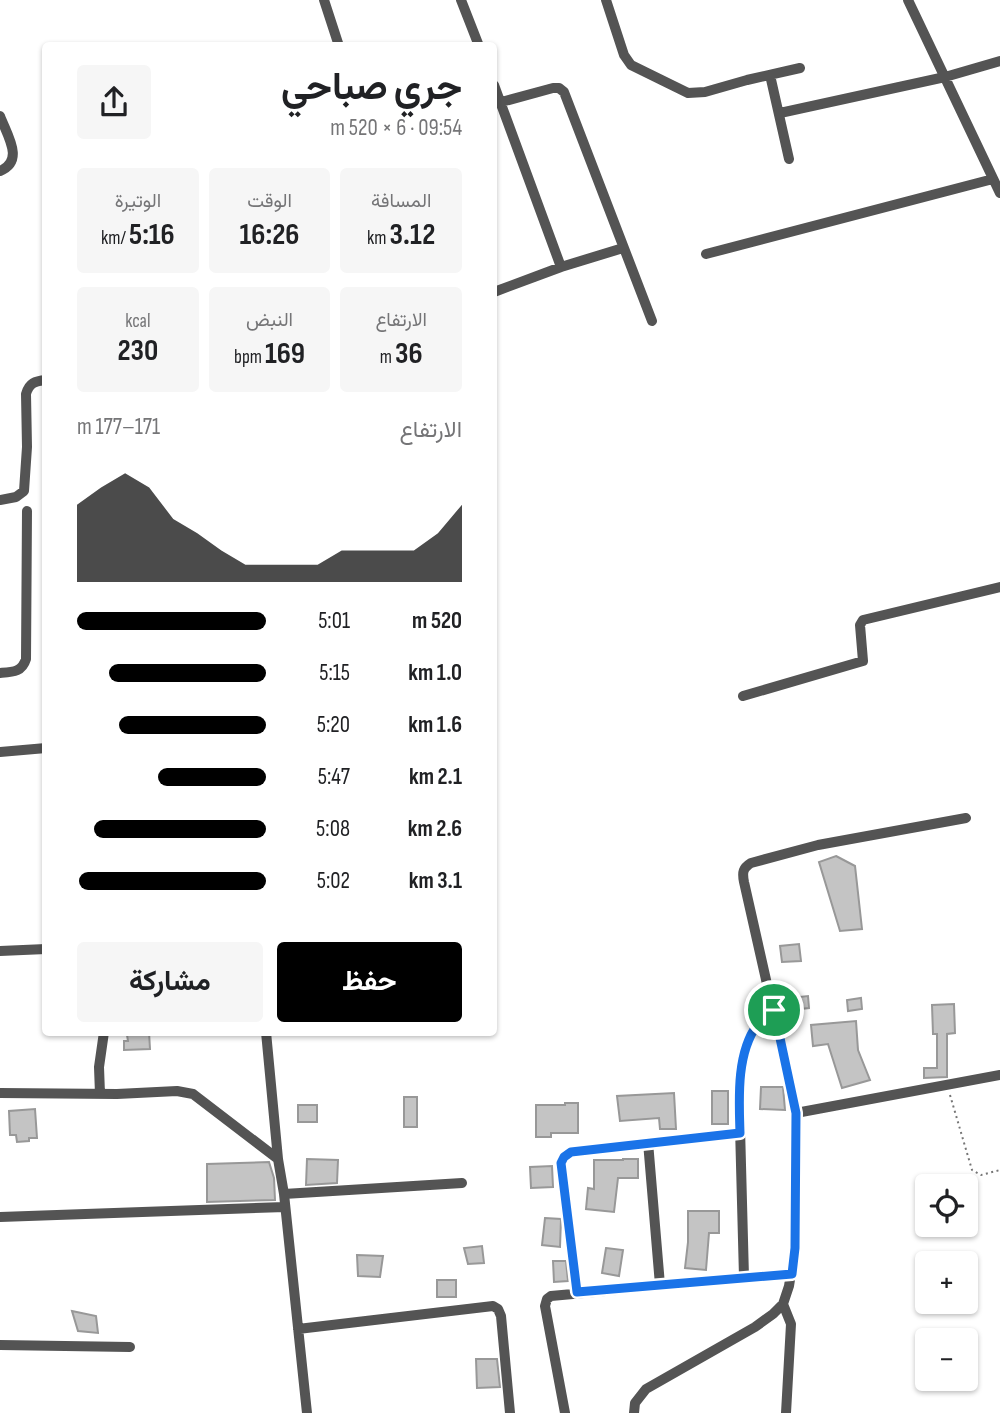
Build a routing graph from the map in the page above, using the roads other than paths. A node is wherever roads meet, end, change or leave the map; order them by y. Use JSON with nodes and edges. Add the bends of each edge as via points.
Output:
{"nodes":[{"id":1,"x":324,"y":0,"type":"edge"},
{"id":2,"x":461,"y":0,"type":"edge"},
{"id":3,"x":606,"y":0,"type":"edge"},
{"id":4,"x":908,"y":0,"type":"edge"},
{"id":5,"x":338,"y":42,"type":"edge"},
{"id":6,"x":477,"y":42,"type":"edge"},
{"id":7,"x":1000,"y":61,"type":"edge"},
{"id":8,"x":800,"y":68,"type":"dead end"},
{"id":9,"x":770,"y":75,"type":"junction"},
{"id":10,"x":945,"y":77,"type":"junction"},
{"id":11,"x":497,"y":103,"type":"edge"},
{"id":12,"x":780,"y":113,"type":"junction"},
{"id":13,"x":0,"y":116,"type":"edge"},
{"id":14,"x":789,"y":159,"type":"dead end"},
{"id":15,"x":0,"y":171,"type":"edge"},
{"id":16,"x":993,"y":179,"type":"junction"},
{"id":17,"x":1000,"y":192,"type":"edge"},
{"id":18,"x":623,"y":248,"type":"junction"},
{"id":19,"x":706,"y":254,"type":"dead end"},
{"id":20,"x":561,"y":267,"type":"junction"},
{"id":21,"x":497,"y":291,"type":"edge"},
{"id":22,"x":652,"y":321,"type":"dead end"},
{"id":23,"x":42,"y":380,"type":"edge"},
{"id":24,"x":0,"y":500,"type":"edge"},
{"id":25,"x":26,"y":511,"type":"dead end"},
{"id":26,"x":1000,"y":587,"type":"edge"},
{"id":27,"x":0,"y":673,"type":"edge"},
{"id":28,"x":743,"y":696,"type":"dead end"},
{"id":29,"x":42,"y":748,"type":"edge"},
{"id":30,"x":0,"y":752,"type":"edge"},
{"id":31,"x":966,"y":818,"type":"dead end"},
{"id":32,"x":42,"y":948,"type":"edge"},
{"id":33,"x":0,"y":951,"type":"edge"},
{"id":34,"x":774,"y":1010,"type":"junction"},
{"id":35,"x":103,"y":1036,"type":"edge"},
{"id":36,"x":267,"y":1036,"type":"edge"},
{"id":37,"x":1000,"y":1074,"type":"edge"},
{"id":38,"x":0,"y":1093,"type":"edge"},
{"id":39,"x":100,"y":1094,"type":"junction"},
{"id":40,"x":796,"y":1113,"type":"junction"},
{"id":41,"x":740,"y":1133,"type":"junction"},
{"id":42,"x":648,"y":1142,"type":"junction"},
{"id":43,"x":278,"y":1159,"type":"junction"},
{"id":44,"x":463,"y":1183,"type":"dead end"},
{"id":45,"x":284,"y":1194,"type":"junction"},
{"id":46,"x":285,"y":1207,"type":"junction"},
{"id":47,"x":0,"y":1217,"type":"edge"},
{"id":48,"x":792,"y":1274,"type":"junction"},
{"id":49,"x":744,"y":1277,"type":"junction"},
{"id":50,"x":660,"y":1285,"type":"junction"},
{"id":51,"x":577,"y":1292,"type":"junction"},
{"id":52,"x":783,"y":1304,"type":"junction"},
{"id":53,"x":298,"y":1329,"type":"junction"},
{"id":54,"x":0,"y":1345,"type":"edge"},
{"id":55,"x":130,"y":1347,"type":"dead end"},
{"id":56,"x":307,"y":1413,"type":"edge"},
{"id":57,"x":510,"y":1413,"type":"edge"},
{"id":58,"x":565,"y":1413,"type":"edge"},
{"id":59,"x":634,"y":1413,"type":"edge"},
{"id":60,"x":786,"y":1413,"type":"edge"}],
"edges":[{"from":1,"to":5,"type":"street"},
{"from":2,"to":6,"type":"street"},
{"from":3,"to":9,"type":"street","via":[[631,65],[665,83],[688,93],[705,92]]},
{"from":4,"to":10,"type":"street"},
{"from":7,"to":10,"type":"street"},
{"from":8,"to":9,"type":"street"},
{"from":9,"to":12,"type":"street"},
{"from":10,"to":12,"type":"street"},
{"from":10,"to":16,"type":"street"},
{"from":11,"to":18,"type":"street","via":[[553,88],[565,92]]},
{"from":11,"to":20,"type":"street"},
{"from":12,"to":14,"type":"street"},
{"from":13,"to":15,"type":"street","via":[[13,153],[13,162]]},
{"from":16,"to":17,"type":"street"},
{"from":16,"to":19,"type":"street"},
{"from":18,"to":20,"type":"street"},
{"from":18,"to":22,"type":"street"},
{"from":20,"to":21,"type":"street"},
{"from":23,"to":24,"type":"street","via":[[28,386],[26,394],[24,491]]},
{"from":25,"to":27,"type":"street","via":[[26,659],[16,671]]},
{"from":26,"to":28,"type":"street","via":[[863,620],[863,661]]},
{"from":29,"to":30,"type":"street"},
{"from":31,"to":34,"type":"street","via":[[818,845],[744,868]]},
{"from":32,"to":33,"type":"street"},
{"from":34,"to":40,"type":"street"},
{"from":34,"to":41,"type":"street","via":[[757,1025],[742,1064]]},
{"from":35,"to":39,"type":"street"},
{"from":36,"to":43,"type":"street"},
{"from":37,"to":40,"type":"street"},
{"from":38,"to":39,"type":"street"},
{"from":39,"to":43,"type":"street","via":[[193,1094]]},
{"from":40,"to":48,"type":"street"},
{"from":41,"to":42,"type":"street"},
{"from":41,"to":49,"type":"street"},
{"from":42,"to":50,"type":"street"},
{"from":42,"to":51,"type":"street","via":[[571,1152],[561,1163]]},
{"from":43,"to":45,"type":"street"},
{"from":44,"to":45,"type":"street"},
{"from":45,"to":46,"type":"street"},
{"from":46,"to":47,"type":"street"},
{"from":46,"to":53,"type":"street"},
{"from":48,"to":49,"type":"street"},
{"from":48,"to":52,"type":"street"},
{"from":49,"to":50,"type":"street"},
{"from":50,"to":51,"type":"street"},
{"from":51,"to":58,"type":"street","via":[[551,1296],[545,1306]]},
{"from":52,"to":59,"type":"street","via":[[755,1327],[646,1389],[635,1403]]},
{"from":52,"to":60,"type":"street","via":[[791,1324]]},
{"from":53,"to":56,"type":"street"},
{"from":53,"to":57,"type":"street","via":[[493,1306],[501,1315]]},
{"from":54,"to":55,"type":"street"}]}
